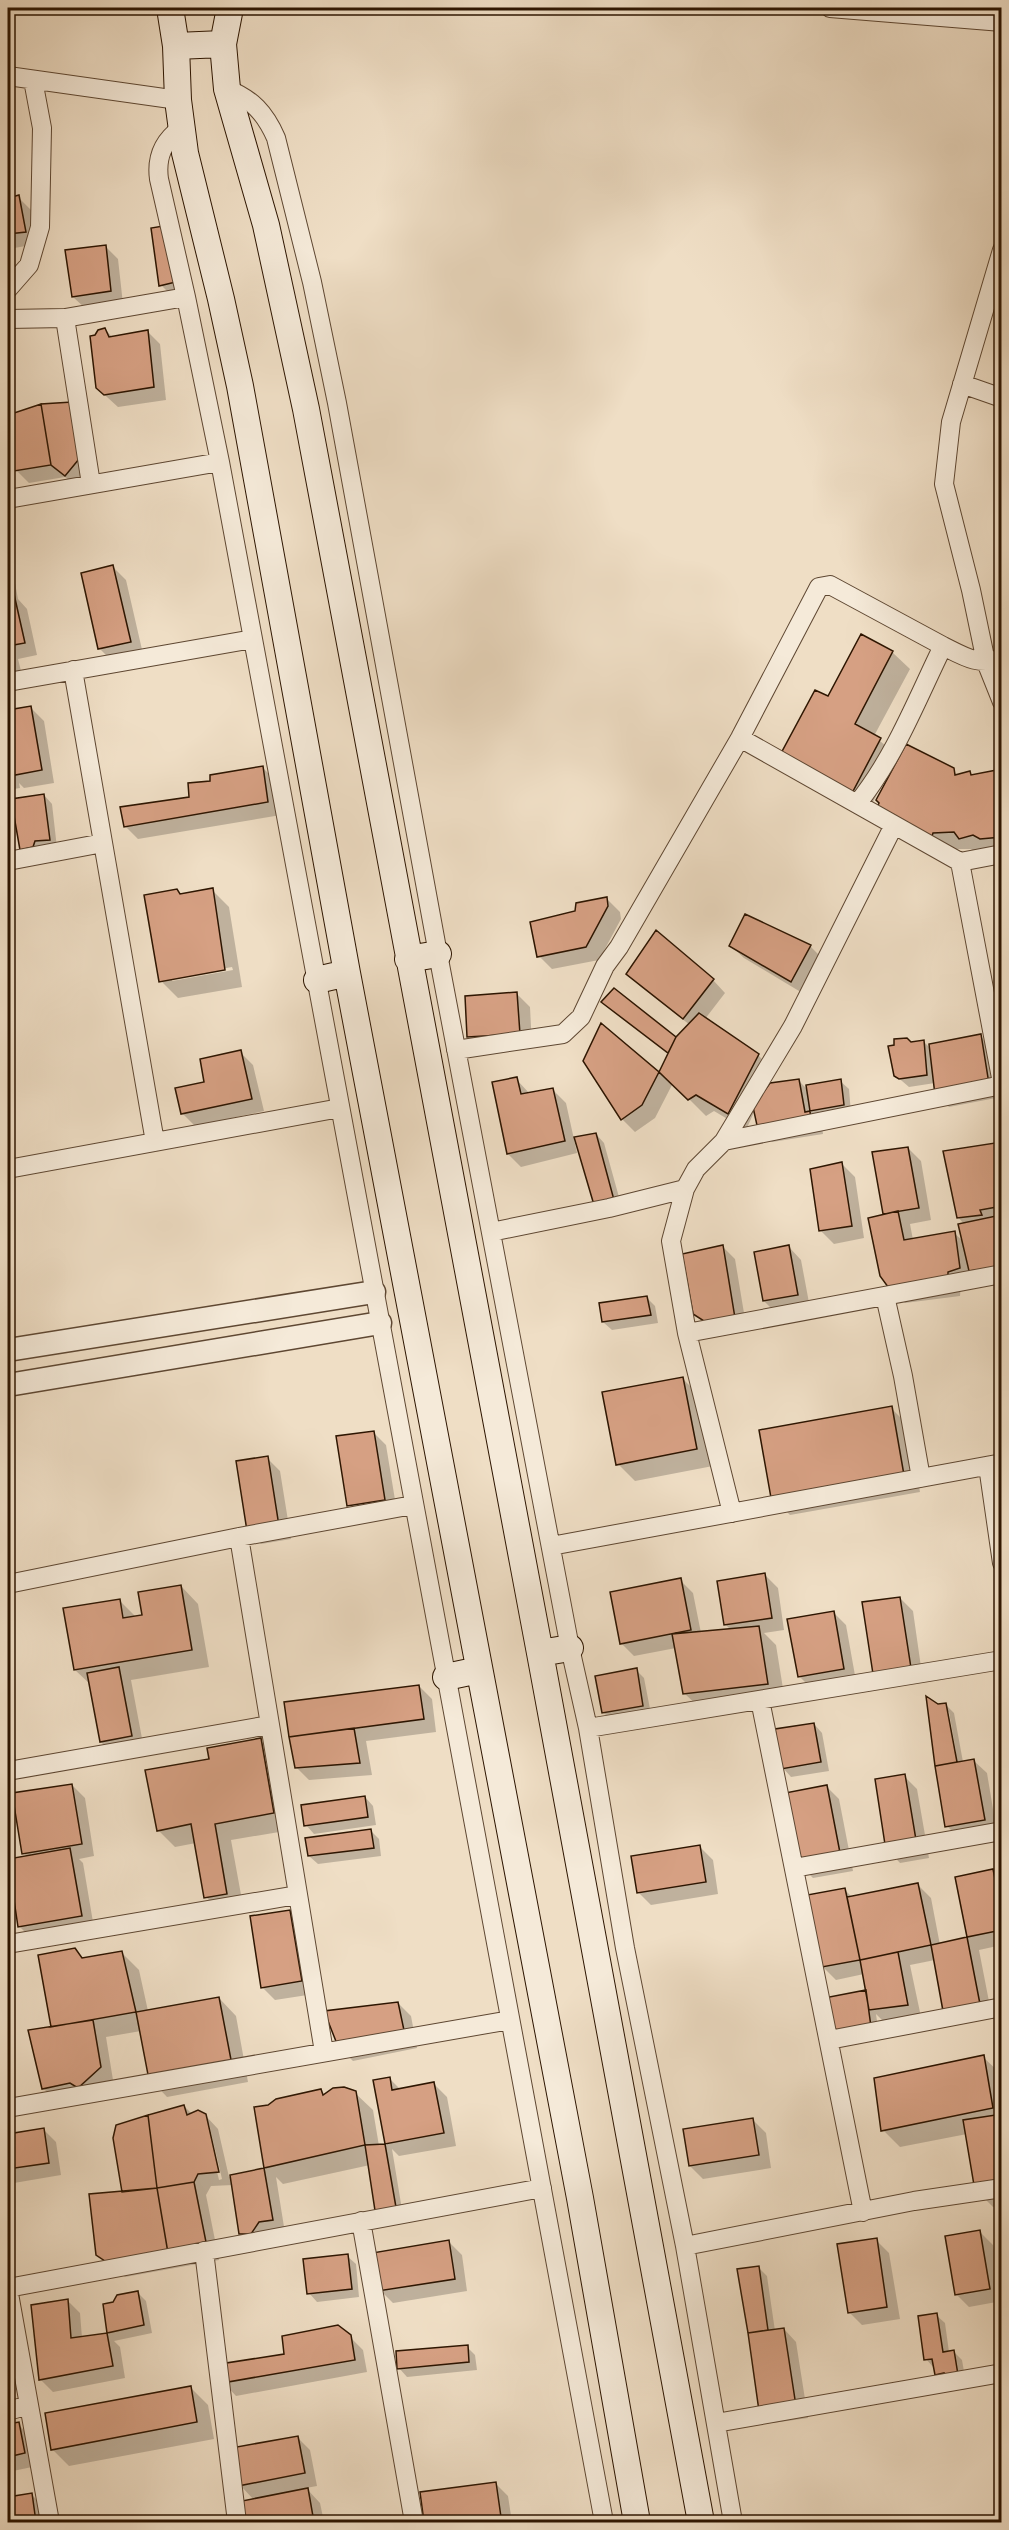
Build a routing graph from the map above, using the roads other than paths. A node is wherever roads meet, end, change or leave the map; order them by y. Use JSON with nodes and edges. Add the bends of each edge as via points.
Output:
{"nodes":[{"id":1,"x":170,"y":8,"type":"edge"},
{"id":2,"x":230,"y":8,"type":"edge"},
{"id":3,"x":830,"y":8,"type":"edge"},
{"id":4,"x":1002,"y":22,"type":"edge"},
{"id":5,"x":224,"y":44,"type":"junction"},
{"id":6,"x":176,"y":46,"type":"junction"},
{"id":7,"x":8,"y":76,"type":"edge"},
{"id":8,"x":33,"y":80,"type":"junction"},
{"id":9,"x":227,"y":89,"type":"junction"},
{"id":10,"x":178,"y":100,"type":"junction"},
{"id":11,"x":181,"y":128,"type":"junction"},
{"id":12,"x":1002,"y":250,"type":"edge"},
{"id":13,"x":8,"y":289,"type":"edge"},
{"id":14,"x":186,"y":297,"type":"junction"},
{"id":15,"x":65,"y":318,"type":"junction"},
{"id":16,"x":8,"y":319,"type":"edge"},
{"id":17,"x":962,"y":384,"type":"junction"},
{"id":18,"x":1002,"y":398,"type":"edge"},
{"id":19,"x":220,"y":462,"type":"junction"},
{"id":20,"x":91,"y":484,"type":"junction"},
{"id":21,"x":8,"y":499,"type":"edge"},
{"id":22,"x":253,"y":639,"type":"junction"},
{"id":23,"x":943,"y":646,"type":"junction"},
{"id":24,"x":994,"y":661,"type":"edge"},
{"id":25,"x":72,"y":670,"type":"junction"},
{"id":26,"x":8,"y":682,"type":"edge"},
{"id":27,"x":1002,"y":702,"type":"edge"},
{"id":28,"x":740,"y":738,"type":"junction"},
{"id":29,"x":857,"y":804,"type":"junction"},
{"id":30,"x":894,"y":825,"type":"junction"},
{"id":31,"x":103,"y":843,"type":"junction"},
{"id":32,"x":1002,"y":854,"type":"edge"},
{"id":33,"x":8,"y":861,"type":"edge"},
{"id":34,"x":960,"y":862,"type":"junction"},
{"id":35,"x":438,"y":954,"type":"junction"},
{"id":36,"x":408,"y":959,"type":"junction"},
{"id":37,"x":347,"y":973,"type":"junction"},
{"id":38,"x":317,"y":980,"type":"junction"},
{"id":39,"x":456,"y":1050,"type":"junction"},
{"id":40,"x":1002,"y":1084,"type":"edge"},
{"id":41,"x":340,"y":1108,"type":"junction"},
{"id":42,"x":724,"y":1141,"type":"junction"},
{"id":43,"x":155,"y":1142,"type":"junction"},
{"id":44,"x":8,"y":1169,"type":"edge"},
{"id":45,"x":686,"y":1188,"type":"junction"},
{"id":46,"x":491,"y":1232,"type":"junction"},
{"id":47,"x":1002,"y":1274,"type":"edge"},
{"id":48,"x":374,"y":1293,"type":"junction"},
{"id":49,"x":885,"y":1296,"type":"junction"},
{"id":50,"x":380,"y":1323,"type":"junction"},
{"id":51,"x":687,"y":1333,"type":"junction"},
{"id":52,"x":8,"y":1350,"type":"edge"},
{"id":53,"x":8,"y":1385,"type":"edge"},
{"id":54,"x":995,"y":1464,"type":"edge"},
{"id":55,"x":921,"y":1478,"type":"junction"},
{"id":56,"x":413,"y":1505,"type":"junction"},
{"id":57,"x":732,"y":1513,"type":"junction"},
{"id":58,"x":239,"y":1537,"type":"junction"},
{"id":59,"x":551,"y":1546,"type":"junction"},
{"id":60,"x":1002,"y":1563,"type":"edge"},
{"id":61,"x":8,"y":1584,"type":"edge"},
{"id":62,"x":570,"y":1648,"type":"junction"},
{"id":63,"x":540,"y":1653,"type":"junction"},
{"id":64,"x":1002,"y":1660,"type":"edge"},
{"id":65,"x":479,"y":1670,"type":"junction"},
{"id":66,"x":446,"y":1677,"type":"junction"},
{"id":67,"x":760,"y":1700,"type":"junction"},
{"id":68,"x":269,"y":1725,"type":"junction"},
{"id":69,"x":588,"y":1728,"type":"junction"},
{"id":70,"x":8,"y":1771,"type":"edge"},
{"id":71,"x":1002,"y":1831,"type":"edge"},
{"id":72,"x":794,"y":1868,"type":"junction"},
{"id":73,"x":297,"y":1895,"type":"junction"},
{"id":74,"x":8,"y":1944,"type":"edge"},
{"id":75,"x":1002,"y":2007,"type":"edge"},
{"id":76,"x":510,"y":2020,"type":"junction"},
{"id":77,"x":829,"y":2040,"type":"junction"},
{"id":78,"x":324,"y":2052,"type":"junction"},
{"id":79,"x":8,"y":2108,"type":"edge"},
{"id":80,"x":542,"y":2188,"type":"junction"},
{"id":81,"x":1002,"y":2188,"type":"edge"},
{"id":82,"x":863,"y":2212,"type":"junction"},
{"id":83,"x":361,"y":2222,"type":"junction"},
{"id":84,"x":685,"y":2246,"type":"junction"},
{"id":85,"x":204,"y":2251,"type":"junction"},
{"id":86,"x":8,"y":2288,"type":"edge"},
{"id":87,"x":1002,"y":2373,"type":"edge"},
{"id":88,"x":28,"y":2405,"type":"junction"},
{"id":89,"x":8,"y":2411,"type":"edge"},
{"id":90,"x":716,"y":2423,"type":"junction"},
{"id":91,"x":50,"y":2523,"type":"edge"},
{"id":92,"x":237,"y":2523,"type":"edge"},
{"id":93,"x":414,"y":2523,"type":"edge"},
{"id":94,"x":604,"y":2523,"type":"edge"},
{"id":95,"x":637,"y":2523,"type":"edge"},
{"id":96,"x":701,"y":2523,"type":"edge"},
{"id":97,"x":733,"y":2523,"type":"edge"}],
"edges":[{"from":1,"to":6,"type":"main road"},
{"from":2,"to":5,"type":"main road"},
{"from":3,"to":4,"type":"street"},
{"from":5,"to":6,"type":"main road"},
{"from":5,"to":9,"type":"main road"},
{"from":6,"to":10,"type":"main road"},
{"from":7,"to":8,"type":"street"},
{"from":8,"to":10,"type":"street"},
{"from":8,"to":13,"type":"street","via":[[42,128],[40,227],[29,265]]},
{"from":9,"to":35,"type":"street","via":[[258,107],[269,122],[284,166],[333,383]]},
{"from":9,"to":36,"type":"main road","via":[[253,174],[293,347]]},
{"from":10,"to":11,"type":"main road"},
{"from":11,"to":14,"type":"street","via":[[167,141],[158,169]]},
{"from":11,"to":37,"type":"main road","via":[[237,375]]},
{"from":12,"to":17,"type":"street"},
{"from":14,"to":15,"type":"street"},
{"from":14,"to":19,"type":"street"},
{"from":15,"to":16,"type":"street"},
{"from":15,"to":20,"type":"street"},
{"from":17,"to":18,"type":"street"},
{"from":17,"to":24,"type":"street","via":[[951,422],[944,484]]},
{"from":19,"to":20,"type":"street"},
{"from":19,"to":22,"type":"street"},
{"from":20,"to":21,"type":"street"},
{"from":22,"to":25,"type":"street"},
{"from":22,"to":38,"type":"street"},
{"from":23,"to":24,"type":"street","via":[[970,660]]},
{"from":23,"to":28,"type":"street","via":[[830,585],[823,585]]},
{"from":23,"to":29,"type":"street","via":[[901,733]]},
{"from":24,"to":27,"type":"street"},
{"from":25,"to":26,"type":"street"},
{"from":25,"to":31,"type":"street"},
{"from":28,"to":29,"type":"street"},
{"from":28,"to":39,"type":"street","via":[[605,966],[581,1017],[563,1034]]},
{"from":29,"to":30,"type":"street"},
{"from":30,"to":34,"type":"street"},
{"from":30,"to":42,"type":"street","via":[[793,1026]]},
{"from":31,"to":33,"type":"street"},
{"from":31,"to":43,"type":"street"},
{"from":32,"to":34,"type":"street"},
{"from":34,"to":40,"type":"street"},
{"from":35,"to":36,"type":"main road"},
{"from":35,"to":39,"type":"street"},
{"from":36,"to":63,"type":"main road"},
{"from":37,"to":38,"type":"main road"},
{"from":37,"to":65,"type":"main road"},
{"from":38,"to":41,"type":"street"},
{"from":39,"to":46,"type":"street"},
{"from":40,"to":42,"type":"street"},
{"from":41,"to":43,"type":"street"},
{"from":41,"to":48,"type":"street"},
{"from":42,"to":45,"type":"street","via":[[696,1168]]},
{"from":43,"to":44,"type":"street"},
{"from":45,"to":46,"type":"street"},
{"from":45,"to":51,"type":"street","via":[[671,1241]]},
{"from":46,"to":59,"type":"street"},
{"from":47,"to":49,"type":"street"},
{"from":48,"to":50,"type":"street"},
{"from":48,"to":52,"type":"street"},
{"from":49,"to":51,"type":"street"},
{"from":49,"to":55,"type":"street"},
{"from":50,"to":53,"type":"street"},
{"from":50,"to":56,"type":"street"},
{"from":51,"to":57,"type":"street"},
{"from":54,"to":55,"type":"street"},
{"from":54,"to":60,"type":"street"},
{"from":55,"to":57,"type":"street"},
{"from":56,"to":58,"type":"street"},
{"from":56,"to":66,"type":"street"},
{"from":57,"to":59,"type":"street"},
{"from":58,"to":61,"type":"street"},
{"from":58,"to":68,"type":"street"},
{"from":59,"to":62,"type":"street"},
{"from":62,"to":63,"type":"main road"},
{"from":62,"to":69,"type":"street"},
{"from":63,"to":96,"type":"main road"},
{"from":64,"to":67,"type":"street"},
{"from":65,"to":66,"type":"main road"},
{"from":65,"to":95,"type":"main road","via":[[580,2198]]},
{"from":66,"to":76,"type":"street"},
{"from":67,"to":69,"type":"street"},
{"from":67,"to":72,"type":"street"},
{"from":68,"to":70,"type":"street"},
{"from":68,"to":73,"type":"street"},
{"from":69,"to":84,"type":"street","via":[[625,1948]]},
{"from":71,"to":72,"type":"street"},
{"from":72,"to":77,"type":"street"},
{"from":73,"to":74,"type":"street"},
{"from":73,"to":78,"type":"street"},
{"from":75,"to":77,"type":"street"},
{"from":76,"to":78,"type":"street"},
{"from":76,"to":80,"type":"street"},
{"from":77,"to":82,"type":"street"},
{"from":78,"to":79,"type":"street"},
{"from":80,"to":83,"type":"street"},
{"from":80,"to":94,"type":"street"},
{"from":81,"to":82,"type":"street"},
{"from":82,"to":84,"type":"street"},
{"from":83,"to":85,"type":"street"},
{"from":83,"to":93,"type":"street"},
{"from":84,"to":90,"type":"street"},
{"from":85,"to":86,"type":"street"},
{"from":85,"to":92,"type":"street"},
{"from":86,"to":88,"type":"street"},
{"from":87,"to":90,"type":"street"},
{"from":88,"to":89,"type":"street"},
{"from":88,"to":91,"type":"street"},
{"from":90,"to":97,"type":"street"}]}
